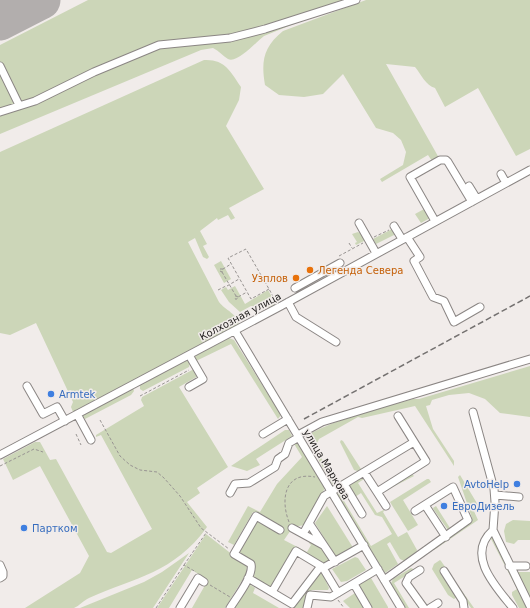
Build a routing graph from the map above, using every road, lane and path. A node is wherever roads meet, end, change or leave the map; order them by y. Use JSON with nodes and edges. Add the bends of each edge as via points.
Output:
{"nodes":[{"id":1,"x":356,"y":0,"type":"edge"},
{"id":2,"x":0,"y":66,"type":"edge"},
{"id":3,"x":19,"y":105,"type":"junction"},
{"id":4,"x":0,"y":112,"type":"edge"},
{"id":5,"x":530,"y":170,"type":"edge"},
{"id":6,"x":501,"y":174,"type":"dead end"},
{"id":7,"x":506,"y":183,"type":"junction"},
{"id":8,"x":469,"y":186,"type":"dead end"},
{"id":9,"x":474,"y":200,"type":"junction"},
{"id":10,"x":435,"y":221,"type":"junction"},
{"id":11,"x":359,"y":222,"type":"dead end"},
{"id":12,"x":394,"y":226,"type":"joint"},
{"id":13,"x":404,"y":238,"type":"junction"},
{"id":14,"x":369,"y":240,"type":"junction"},
{"id":15,"x":349,"y":243,"type":"dead end"},
{"id":16,"x":352,"y":249,"type":"junction"},
{"id":17,"x":376,"y":253,"type":"junction"},
{"id":18,"x":339,"y":259,"type":"junction"},
{"id":19,"x":231,"y":264,"type":"junction"},
{"id":20,"x":344,"y":271,"type":"junction"},
{"id":21,"x":239,"y":278,"type":"junction"},
{"id":22,"x":229,"y":284,"type":"junction"},
{"id":23,"x":295,"y":288,"type":"dead end"},
{"id":24,"x":269,"y":289,"type":"junction"},
{"id":25,"x":218,"y":290,"type":"dead end"},
{"id":26,"x":246,"y":292,"type":"junction"},
{"id":27,"x":276,"y":302,"type":"dead end"},
{"id":28,"x":288,"y":302,"type":"junction"},
{"id":29,"x":480,"y":307,"type":"dead end"},
{"id":30,"x":235,"y":331,"type":"junction"},
{"id":31,"x":336,"y":342,"type":"dead end"},
{"id":32,"x":189,"y":355,"type":"junction"},
{"id":33,"x":530,"y":359,"type":"edge"},
{"id":34,"x":196,"y":366,"type":"junction"},
{"id":35,"x":27,"y":386,"type":"dead end"},
{"id":36,"x":189,"y":387,"type":"dead end"},
{"id":37,"x":140,"y":396,"type":"dead end"},
{"id":38,"x":473,"y":412,"type":"dead end"},
{"id":39,"x":77,"y":414,"type":"junction"},
{"id":40,"x":398,"y":416,"type":"dead end"},
{"id":41,"x":288,"y":419,"type":"junction"},
{"id":42,"x":100,"y":420,"type":"dead end"},
{"id":43,"x":65,"y":421,"type":"junction"},
{"id":44,"x":76,"y":434,"type":"dead end"},
{"id":45,"x":262,"y":434,"type":"dead end"},
{"id":46,"x":298,"y":436,"type":"junction"},
{"id":47,"x":91,"y":440,"type":"dead end"},
{"id":48,"x":414,"y":442,"type":"junction"},
{"id":49,"x":82,"y":445,"type":"dead end"},
{"id":50,"x":43,"y":452,"type":"dead end"},
{"id":51,"x":0,"y":455,"type":"edge"},
{"id":52,"x":0,"y":466,"type":"edge"},
{"id":53,"x":364,"y":472,"type":"junction"},
{"id":54,"x":318,"y":478,"type":"dead end"},
{"id":55,"x":344,"y":484,"type":"junction"},
{"id":56,"x":332,"y":492,"type":"junction"},
{"id":57,"x":377,"y":492,"type":"junction"},
{"id":58,"x":230,"y":493,"type":"dead end"},
{"id":59,"x":495,"y":495,"type":"junction"},
{"id":60,"x":519,"y":497,"type":"dead end"},
{"id":61,"x":425,"y":505,"type":"junction"},
{"id":62,"x":386,"y":506,"type":"dead end"},
{"id":63,"x":415,"y":511,"type":"dead end"},
{"id":64,"x":362,"y":514,"type":"dead end"},
{"id":65,"x":309,"y":523,"type":"junction"},
{"id":66,"x":292,"y":528,"type":"joint"},
{"id":67,"x":280,"y":530,"type":"dead end"},
{"id":68,"x":492,"y":530,"type":"junction"},
{"id":69,"x":206,"y":532,"type":"junction"},
{"id":70,"x":302,"y":534,"type":"junction"},
{"id":71,"x":446,"y":538,"type":"junction"},
{"id":72,"x":323,"y":545,"type":"junction"},
{"id":73,"x":364,"y":545,"type":"junction"},
{"id":74,"x":235,"y":552,"type":"junction"},
{"id":75,"x":414,"y":560,"type":"junction"},
{"id":76,"x":335,"y":562,"type":"junction"},
{"id":77,"x":0,"y":565,"type":"edge"},
{"id":78,"x":184,"y":565,"type":"junction"},
{"id":79,"x":509,"y":566,"type":"junction"},
{"id":80,"x":526,"y":566,"type":"dead end"},
{"id":81,"x":322,"y":567,"type":"junction"},
{"id":82,"x":378,"y":569,"type":"junction"},
{"id":83,"x":444,"y":571,"type":"dead end"},
{"id":84,"x":0,"y":578,"type":"edge"},
{"id":85,"x":248,"y":578,"type":"junction"},
{"id":86,"x":201,"y":580,"type":"junction"},
{"id":87,"x":384,"y":580,"type":"junction"},
{"id":88,"x":354,"y":584,"type":"junction"},
{"id":89,"x":272,"y":592,"type":"junction"},
{"id":90,"x":337,"y":594,"type":"junction"},
{"id":91,"x":235,"y":600,"type":"junction"},
{"id":92,"x":438,"y":603,"type":"dead end"},
{"id":93,"x":530,"y":606,"type":"edge"},
{"id":94,"x":399,"y":607,"type":"edge"},
{"id":95,"x":156,"y":608,"type":"edge"},
{"id":96,"x":180,"y":608,"type":"edge"},
{"id":97,"x":230,"y":608,"type":"edge"},
{"id":98,"x":307,"y":608,"type":"edge"},
{"id":99,"x":344,"y":608,"type":"edge"},
{"id":100,"x":368,"y":608,"type":"edge"},
{"id":101,"x":424,"y":608,"type":"edge"},
{"id":102,"x":430,"y":608,"type":"edge"},
{"id":103,"x":464,"y":608,"type":"edge"},
{"id":104,"x":513,"y":608,"type":"edge"}],
"edges":[{"from":1,"to":3,"type":"street","via":[[265,30],[230,38],[159,45],[34,101]]},
{"from":2,"to":3,"type":"street"},
{"from":3,"to":4,"type":"street"},
{"from":5,"to":7,"type":"street","name":"Колхозная улица"},
{"from":6,"to":7,"type":"street"},
{"from":7,"to":9,"type":"street","name":"Колхозная улица"},
{"from":8,"to":9,"type":"street"},
{"from":9,"to":10,"type":"street","name":"Колхозная улица"},
{"from":9,"to":10,"type":"street","via":[[448,162],[440,160],[410,177]]},
{"from":10,"to":13,"type":"street","name":"Колхозная улица"},
{"from":11,"to":14,"type":"street"},
{"from":12,"to":13,"type":"street"},
{"from":12,"to":14,"type":"path"},
{"from":13,"to":17,"type":"street","name":"Колхозная улица"},
{"from":13,"to":29,"type":"street","via":[[420,257],[414,261],[432,297],[444,301],[454,322]]},
{"from":14,"to":16,"type":"path"},
{"from":14,"to":17,"type":"street"},
{"from":15,"to":16,"type":"path"},
{"from":16,"to":18,"type":"path"},
{"from":17,"to":20,"type":"street","name":"Колхозная улица"},
{"from":18,"to":20,"type":"street"},
{"from":18,"to":23,"type":"street"},
{"from":19,"to":21,"type":"path"},
{"from":19,"to":22,"type":"path","via":[[222,269]]},
{"from":19,"to":24,"type":"path","via":[[228,258],[246,248]]},
{"from":20,"to":28,"type":"street","name":"Колхозная улица"},
{"from":21,"to":22,"type":"path"},
{"from":21,"to":26,"type":"path"},
{"from":22,"to":25,"type":"path"},
{"from":22,"to":26,"type":"path","via":[[237,296]]},
{"from":24,"to":26,"type":"path","via":[[251,299]]},
{"from":24,"to":27,"type":"path"},
{"from":28,"to":30,"type":"street","name":"Колхозная улица"},
{"from":28,"to":31,"type":"street","via":[[296,317]]},
{"from":30,"to":32,"type":"street","name":"Колхозная улица"},
{"from":30,"to":41,"type":"street","name":"улица Маркова"},
{"from":32,"to":34,"type":"street"},
{"from":32,"to":39,"type":"street","name":"Колхозная улица"},
{"from":33,"to":46,"type":"street","via":[[322,422]]},
{"from":34,"to":36,"type":"street","via":[[203,378]]},
{"from":34,"to":37,"type":"path"},
{"from":35,"to":43,"type":"street","via":[[43,414],[57,407]]},
{"from":38,"to":59,"type":"street"},
{"from":39,"to":43,"type":"street","name":"Колхозная улица"},
{"from":39,"to":47,"type":"street"},
{"from":40,"to":48,"type":"street"},
{"from":41,"to":45,"type":"street"},
{"from":41,"to":46,"type":"street","name":"улица Маркова"},
{"from":42,"to":69,"type":"path","via":[[120,456],[130,465],[140,470],[157,472],[164,478]]},
{"from":43,"to":51,"type":"street","name":"Колхозная улица"},
{"from":44,"to":49,"type":"path"},
{"from":46,"to":56,"type":"street","name":"улица Маркова"},
{"from":46,"to":58,"type":"street","via":[[289,443],[285,454],[278,459],[275,467],[250,483],[236,484]]},
{"from":48,"to":53,"type":"street"},
{"from":48,"to":57,"type":"street","via":[[426,461]]},
{"from":50,"to":52,"type":"path","via":[[34,449]]},
{"from":53,"to":55,"type":"street"},
{"from":53,"to":57,"type":"street"},
{"from":54,"to":66,"type":"path","via":[[300,476],[287,488],[285,508]]},
{"from":55,"to":56,"type":"street"},
{"from":55,"to":64,"type":"street"},
{"from":56,"to":65,"type":"street","via":[[324,496]]},
{"from":56,"to":73,"type":"street","name":"улица Маркова"},
{"from":57,"to":62,"type":"street"},
{"from":59,"to":60,"type":"street"},
{"from":59,"to":68,"type":"street"},
{"from":61,"to":63,"type":"street"},
{"from":61,"to":71,"type":"street"},
{"from":61,"to":71,"type":"street","via":[[453,487],[468,520]]},
{"from":65,"to":70,"type":"street"},
{"from":65,"to":72,"type":"street"},
{"from":66,"to":70,"type":"street"},
{"from":67,"to":74,"type":"street","via":[[256,516]]},
{"from":68,"to":79,"type":"street"},
{"from":68,"to":104,"type":"street","via":[[480,549],[481,558],[484,567]]},
{"from":69,"to":74,"type":"path"},
{"from":69,"to":78,"type":"path"},
{"from":70,"to":72,"type":"street"},
{"from":71,"to":75,"type":"street"},
{"from":72,"to":76,"type":"street"},
{"from":73,"to":76,"type":"street"},
{"from":73,"to":82,"type":"street","name":"улица Маркова"},
{"from":74,"to":85,"type":"street","via":[[234,554],[251,564]]},
{"from":75,"to":87,"type":"street"},
{"from":75,"to":101,"type":"street","via":[[421,571],[409,577],[406,583]]},
{"from":76,"to":81,"type":"street"},
{"from":77,"to":84,"type":"street","via":[[4,572]]},
{"from":78,"to":86,"type":"path","via":[[200,574]]},
{"from":78,"to":95,"type":"path"},
{"from":79,"to":80,"type":"street"},
{"from":79,"to":93,"type":"street"},
{"from":81,"to":89,"type":"street","via":[[292,604]]},
{"from":81,"to":89,"type":"street","via":[[296,551]]},
{"from":81,"to":90,"type":"street"},
{"from":82,"to":87,"type":"street","name":"улица Маркова"},
{"from":82,"to":88,"type":"street"},
{"from":83,"to":103,"type":"street","via":[[463,600]]},
{"from":85,"to":89,"type":"street"},
{"from":85,"to":91,"type":"street"},
{"from":86,"to":91,"type":"path"},
{"from":86,"to":96,"type":"street"},
{"from":87,"to":94,"type":"street","name":"улица Маркова"},
{"from":88,"to":90,"type":"street"},
{"from":88,"to":100,"type":"street"},
{"from":90,"to":98,"type":"street","via":[[331,597],[310,595]]},
{"from":90,"to":99,"type":"path"},
{"from":91,"to":97,"type":"street"},
{"from":92,"to":102,"type":"street"}]}
